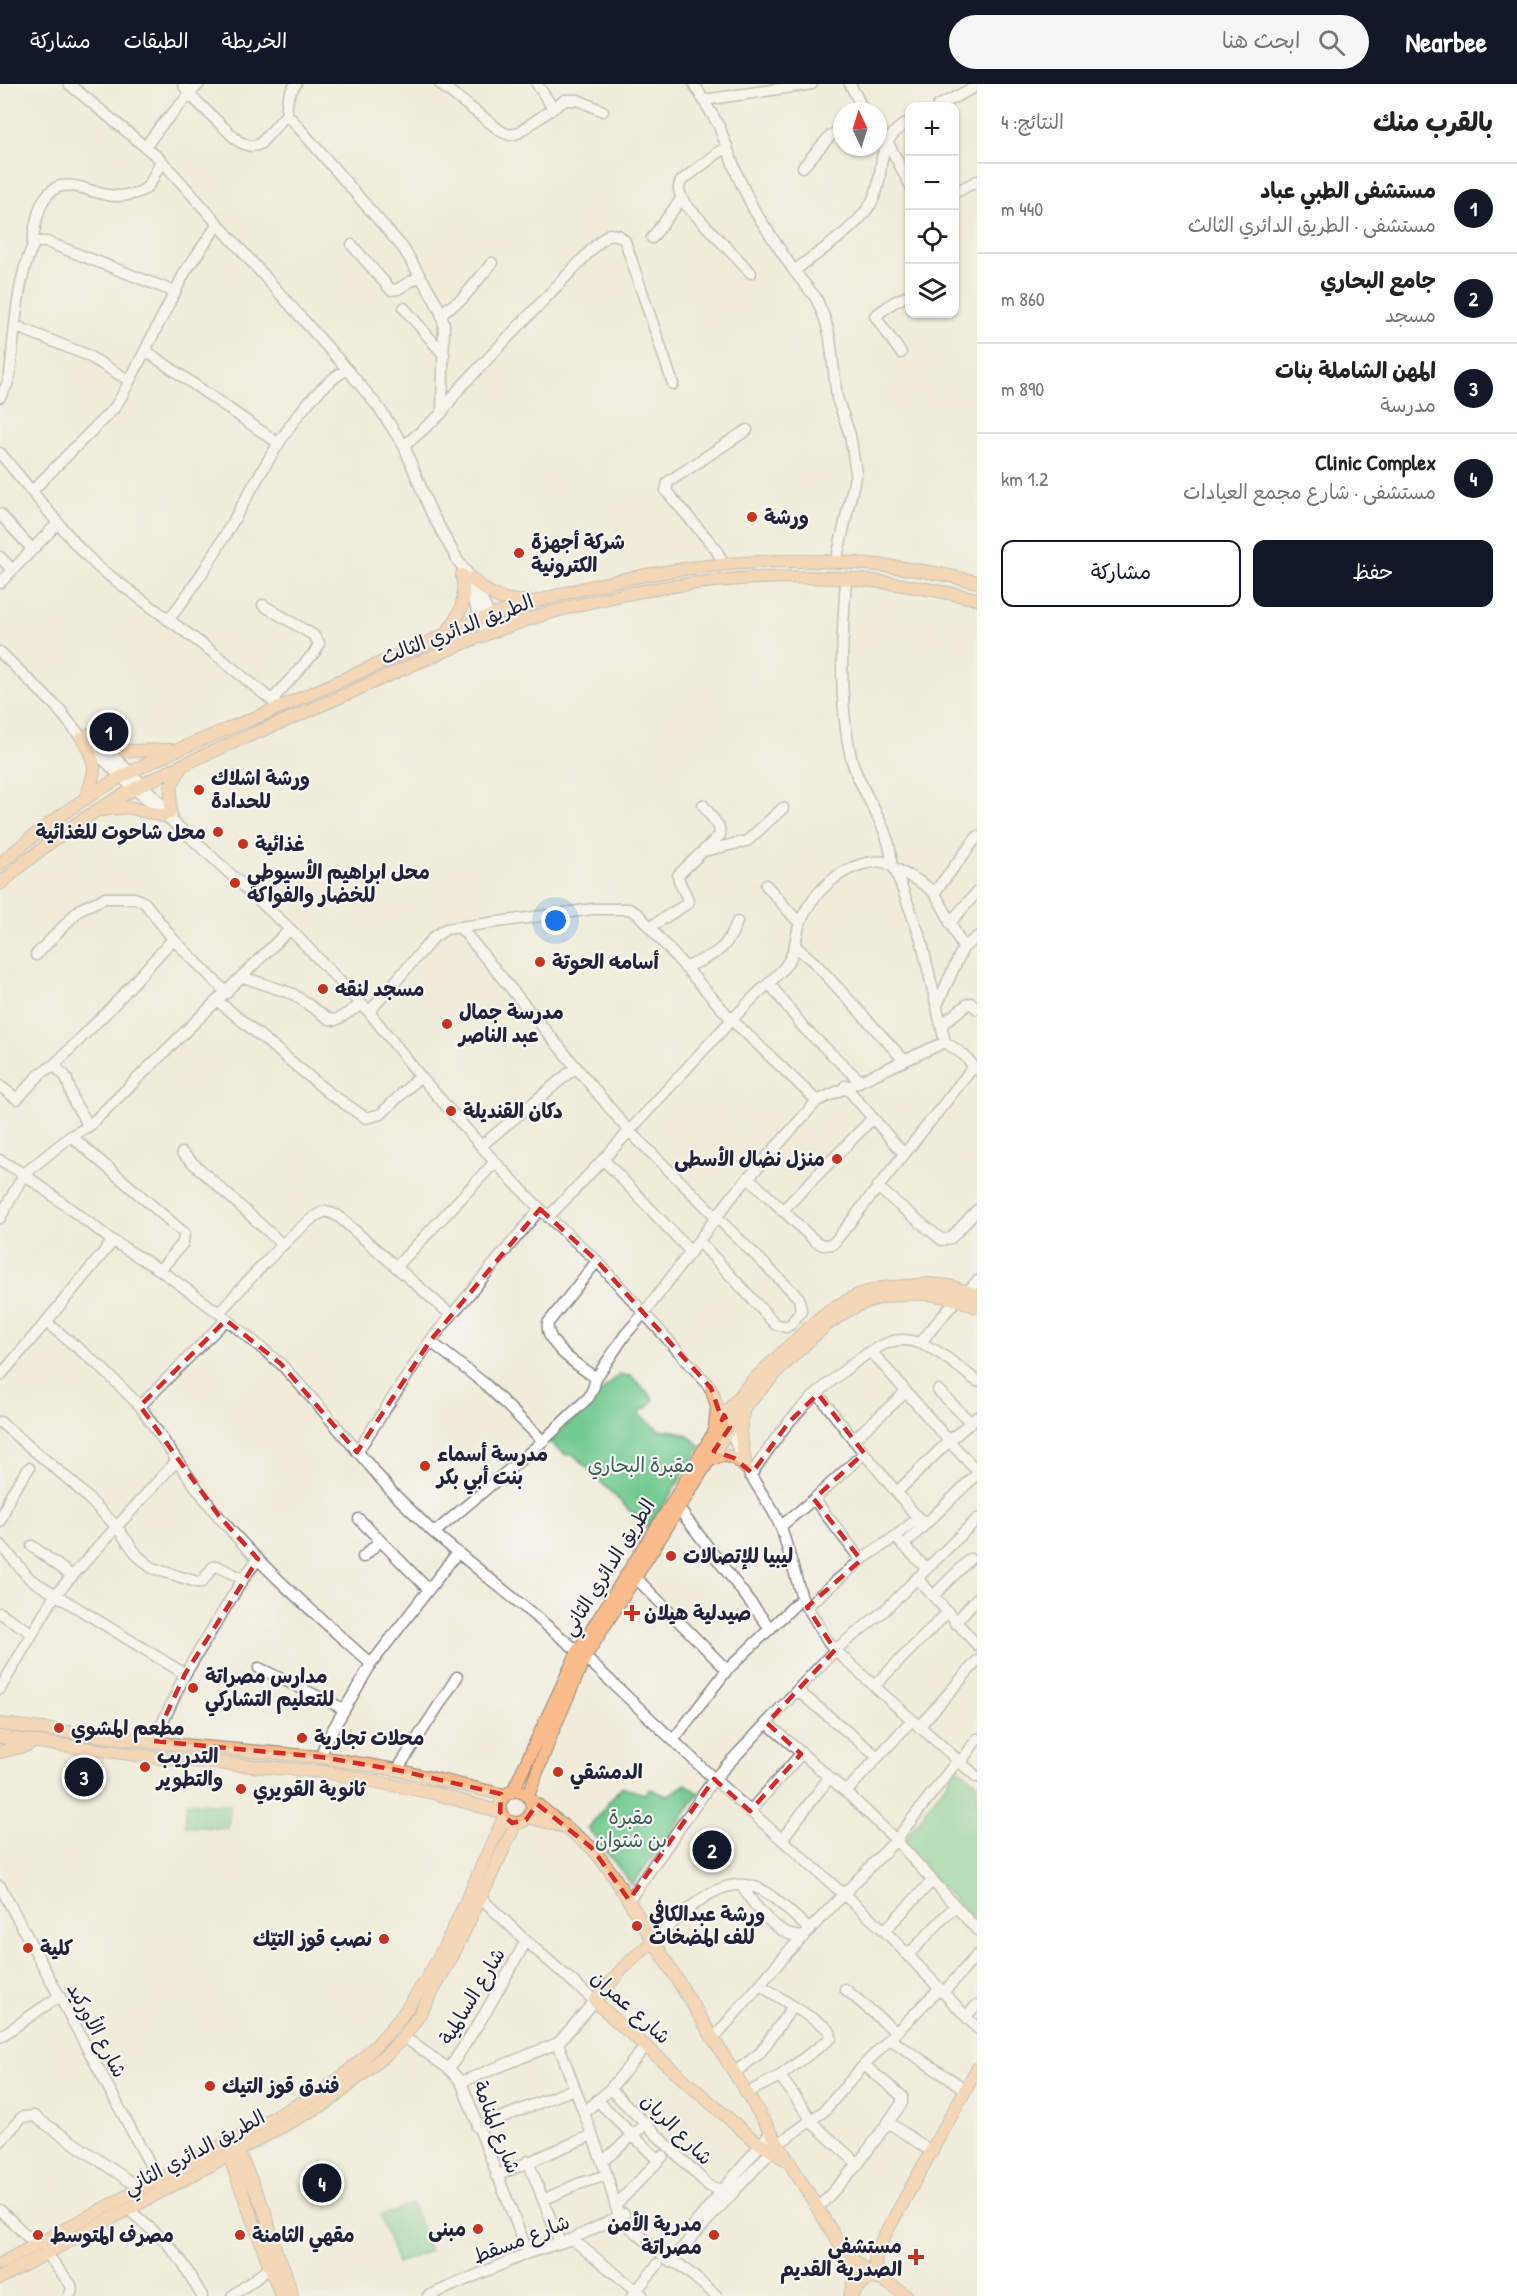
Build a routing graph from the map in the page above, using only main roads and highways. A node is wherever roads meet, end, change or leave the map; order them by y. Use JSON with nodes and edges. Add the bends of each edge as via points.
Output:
{"nodes":[{"id":1,"x":977,"y":582,"type":"edge"},
{"id":2,"x":544,"y":599,"type":"junction"},
{"id":3,"x":977,"y":599,"type":"edge"},
{"id":4,"x":445,"y":635,"type":"junction"},
{"id":5,"x":178,"y":749,"type":"junction"},
{"id":6,"x":183,"y":765,"type":"junction"},
{"id":7,"x":84,"y":799,"type":"junction"},
{"id":8,"x":95,"y":812,"type":"junction"},
{"id":9,"x":0,"y":864,"type":"edge"},
{"id":10,"x":0,"y":884,"type":"edge"},
{"id":11,"x":973,"y":1293,"type":"edge"},
{"id":12,"x":977,"y":1307,"type":"edge"},
{"id":13,"x":742,"y":1401,"type":"junction"},
{"id":14,"x":727,"y":1421,"type":"junction"},
{"id":15,"x":711,"y":1438,"type":"junction"},
{"id":16,"x":707,"y":1462,"type":"junction"},
{"id":17,"x":582,"y":1654,"type":"junction"},
{"id":18,"x":0,"y":1724,"type":"edge"},
{"id":19,"x":0,"y":1737,"type":"edge"},
{"id":20,"x":40,"y":1743,"type":"junction"},
{"id":21,"x":0,"y":1752,"type":"edge"},
{"id":22,"x":509,"y":1793,"type":"junction"},
{"id":23,"x":529,"y":1798,"type":"junction"},
{"id":24,"x":528,"y":1817,"type":"junction"},
{"id":25,"x":507,"y":1818,"type":"junction"},
{"id":26,"x":565,"y":1827,"type":"junction"},
{"id":27,"x":653,"y":1941,"type":"junction"},
{"id":28,"x":977,"y":2069,"type":"edge"},
{"id":29,"x":970,"y":2085,"type":"edge"},
{"id":30,"x":775,"y":2148,"type":"junction"},
{"id":31,"x":233,"y":2154,"type":"junction"},
{"id":32,"x":161,"y":2186,"type":"junction"},
{"id":33,"x":40,"y":2248,"type":"junction"},
{"id":34,"x":846,"y":2253,"type":"junction"},
{"id":35,"x":0,"y":2264,"type":"edge"},
{"id":36,"x":0,"y":2278,"type":"edge"},
{"id":37,"x":878,"y":2279,"type":"junction"},
{"id":38,"x":281,"y":2296,"type":"edge"},
{"id":39,"x":292,"y":2296,"type":"edge"},
{"id":40,"x":850,"y":2296,"type":"edge"},
{"id":41,"x":907,"y":2296,"type":"edge"}],
"edges":[{"from":1,"to":2,"type":"main road","name":"الطريق الدائري الثالث","via":[[913,570],[786,561],[646,574]]},
{"from":2,"to":4,"type":"main road","name":"الطريق الدائري الثالث"},
{"from":2,"to":4,"type":"main road","via":[[505,600],[492,596],[466,577],[462,609]]},
{"from":3,"to":6,"type":"main road","name":"الطريق الدائري الثالث","via":[[846,579],[774,577],[676,586],[606,599],[492,632]]},
{"from":4,"to":5,"type":"main road","name":"الطريق الدائري الثالث"},
{"from":5,"to":7,"type":"main road","name":"الطريق الدائري الثالث"},
{"from":5,"to":7,"type":"main road","via":[[125,751],[86,736],[96,768]]},
{"from":6,"to":8,"type":"main road","name":"الطريق الدائري الثالث"},
{"from":6,"to":8,"type":"main road","via":[[171,786],[167,814],[128,807]]},
{"from":7,"to":9,"type":"main road","name":"الطريق الدائري الثالث"},
{"from":8,"to":10,"type":"main road","name":"الطريق الدائري الثالث","via":[[58,836]]},
{"from":11,"to":13,"type":"main road","name":"الطريق الدائري الثاني","via":[[929,1284],[882,1288],[858,1295],[817,1320]]},
{"from":12,"to":13,"type":"main road","name":"الطريق الدائري الثاني","via":[[931,1293],[864,1303],[823,1328]]},
{"from":13,"to":14,"type":"main road","name":"الطريق الدائري الثاني"},
{"from":13,"to":15,"type":"main road","via":[[723,1400],[711,1388],[717,1414]]},
{"from":13,"to":16,"type":"main road","via":[[740,1431],[748,1472],[728,1455]]},
{"from":14,"to":15,"type":"main road","name":"الطريق الدائري الثاني"},
{"from":14,"to":16,"type":"main road","name":"الطريق الدائري الثاني"},
{"from":15,"to":17,"type":"main road","name":"الطريق الدائري الثاني"},
{"from":16,"to":17,"type":"main road","name":"الطريق الدائري الثاني","via":[[636,1578]]},
{"from":17,"to":22,"type":"main road","name":"الطريق الدائري الثاني"},
{"from":17,"to":23,"type":"main road","name":"الطريق الدائري الثاني"},
{"from":18,"to":22,"type":"main road","via":[[321,1757]]},
{"from":19,"to":20,"type":"main road"},
{"from":20,"to":21,"type":"main road"},
{"from":20,"to":25,"type":"main road","via":[[168,1760],[325,1772],[434,1793]]},
{"from":22,"to":23,"type":"main road","via":[[522,1792]]},
{"from":22,"to":25,"type":"main road","via":[[500,1803]]},
{"from":23,"to":24,"type":"main road","via":[[532,1810]]},
{"from":23,"to":26,"type":"main road"},
{"from":24,"to":25,"type":"main road","via":[[523,1822]]},
{"from":24,"to":26,"type":"main road"},
{"from":25,"to":31,"type":"main road","name":"الطريق الدائري الثاني","via":[[480,1897],[442,1977],[404,2037],[330,2101]]},
{"from":25,"to":32,"type":"main road","name":"الطريق الدائري الثاني","via":[[440,1955],[414,1999],[386,2035],[323,2091]]},
{"from":26,"to":27,"type":"main road","via":[[599,1856]]},
{"from":27,"to":30,"type":"main road","via":[[771,2132]]},
{"from":27,"to":30,"type":"main road","name":"شارع عمران","via":[[595,2001],[760,2144]]},
{"from":28,"to":29,"type":"main road"},
{"from":29,"to":37,"type":"main road","via":[[877,2249]]},
{"from":30,"to":34,"type":"main road","name":"شارع عمران","via":[[789,2162]]},
{"from":31,"to":32,"type":"main road","name":"الطريق الدائري الثاني"},
{"from":31,"to":38,"type":"main road"},
{"from":31,"to":39,"type":"main road","via":[[265,2212]]},
{"from":32,"to":33,"type":"main road","name":"الطريق الدائري الثاني","via":[[128,2209]]},
{"from":32,"to":33,"type":"main road","name":"الطريق الدائري الثاني","via":[[141,2189]]},
{"from":33,"to":35,"type":"main road","name":"الطريق الدائري الثاني"},
{"from":33,"to":36,"type":"main road","name":"الطريق الدائري الثاني"},
{"from":34,"to":37,"type":"main road"},
{"from":34,"to":40,"type":"main road","via":[[855,2276]]},
{"from":37,"to":40,"type":"main road","via":[[862,2281]]},
{"from":37,"to":41,"type":"main road"}]}
